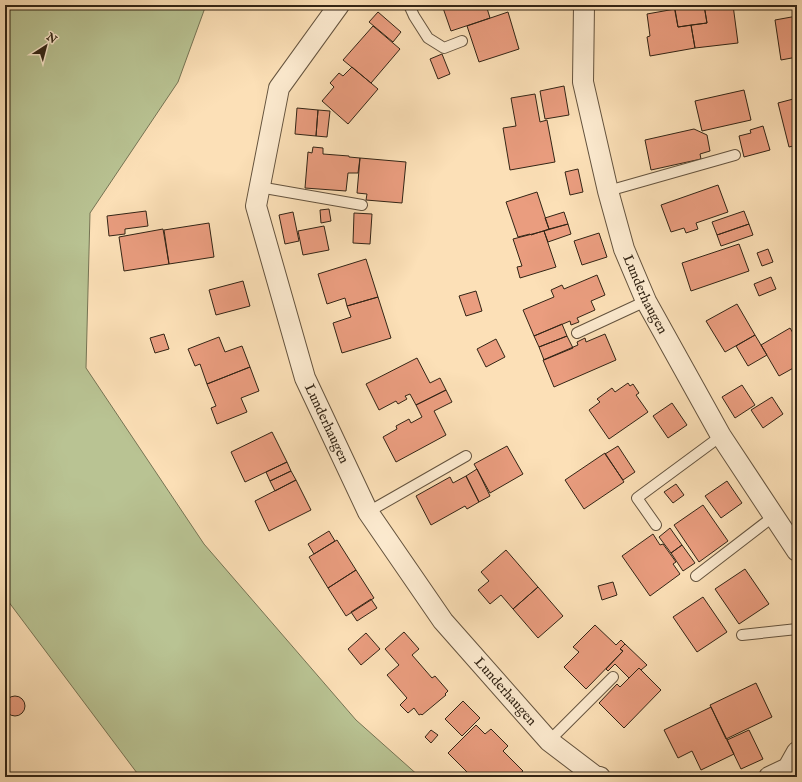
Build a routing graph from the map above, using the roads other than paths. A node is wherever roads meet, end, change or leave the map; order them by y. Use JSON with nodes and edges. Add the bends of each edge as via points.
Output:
{"nodes":[{"id":1,"x":339,"y":5,"type":"edge"},
{"id":2,"x":409,"y":5,"type":"edge"},
{"id":3,"x":584,"y":5,"type":"edge"},
{"id":4,"x":462,"y":41,"type":"dead end"},
{"id":5,"x":735,"y":155,"type":"dead end"},
{"id":6,"x":259,"y":187,"type":"junction"},
{"id":7,"x":608,"y":191,"type":"junction"},
{"id":8,"x":362,"y":205,"type":"dead end"},
{"id":9,"x":646,"y":302,"type":"junction"},
{"id":10,"x":577,"y":332,"type":"dead end"},
{"id":11,"x":721,"y":436,"type":"junction"},
{"id":12,"x":466,"y":456,"type":"dead end"},
{"id":13,"x":368,"y":512,"type":"junction"},
{"id":14,"x":774,"y":516,"type":"junction"},
{"id":15,"x":656,"y":525,"type":"dead end"},
{"id":16,"x":797,"y":551,"type":"edge"},
{"id":17,"x":696,"y":576,"type":"dead end"},
{"id":18,"x":797,"y":629,"type":"edge"},
{"id":19,"x":742,"y":635,"type":"dead end"},
{"id":20,"x":613,"y":677,"type":"dead end"},
{"id":21,"x":549,"y":741,"type":"junction"},
{"id":22,"x":793,"y":766,"type":"edge"},
{"id":23,"x":600,"y":777,"type":"edge"},
{"id":24,"x":769,"y":777,"type":"edge"}],
"edges":[{"from":1,"to":6,"type":"street","name":"Lunderhaugen","via":[[279,88]]},
{"from":2,"to":4,"type":"lane","via":[[428,38],[444,48]]},
{"from":3,"to":7,"type":"street","name":"Lunderhaugen","via":[[583,82]]},
{"from":5,"to":7,"type":"lane"},
{"from":6,"to":8,"type":"lane"},
{"from":6,"to":13,"type":"street","name":"Lunderhaugen","via":[[256,206],[305,378]]},
{"from":7,"to":9,"type":"street","name":"Lunderhaugen","via":[[624,249]]},
{"from":9,"to":10,"type":"lane"},
{"from":9,"to":11,"type":"street","name":"Lunderhaugen"},
{"from":11,"to":14,"type":"street","name":"Lunderhaugen"},
{"from":11,"to":15,"type":"lane","via":[[637,498]]},
{"from":12,"to":13,"type":"lane"},
{"from":13,"to":21,"type":"street","name":"Lunderhaugen","via":[[443,621]]},
{"from":14,"to":16,"type":"street","name":"Lunderhaugen"},
{"from":14,"to":17,"type":"lane"},
{"from":18,"to":19,"type":"lane"},
{"from":20,"to":21,"type":"lane"},
{"from":21,"to":23,"type":"street","name":"Lunderhaugen","via":[[595,776]]},
{"from":22,"to":24,"type":"street"}]}
